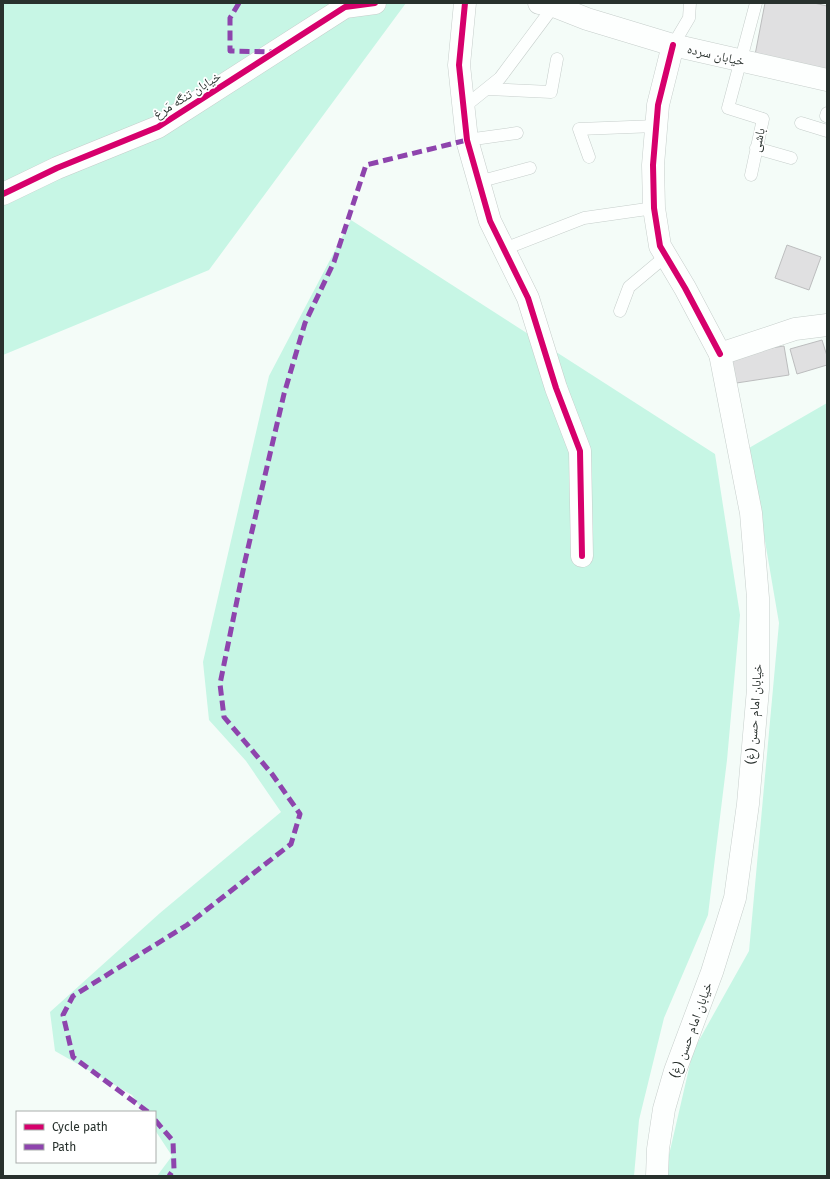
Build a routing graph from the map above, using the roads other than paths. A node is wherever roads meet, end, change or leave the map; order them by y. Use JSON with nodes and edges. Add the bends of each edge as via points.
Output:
{"nodes":[{"id":1,"x":374,"y":3,"type":"edge"},
{"id":2,"x":465,"y":3,"type":"edge"},
{"id":3,"x":690,"y":3,"type":"edge"},
{"id":4,"x":756,"y":3,"type":"edge"},
{"id":5,"x":550,"y":4,"type":"edge"},
{"id":6,"x":673,"y":45,"type":"junction"},
{"id":7,"x":557,"y":59,"type":"dead end"},
{"id":8,"x":742,"y":61,"type":"junction"},
{"id":9,"x":827,"y":80,"type":"edge"},
{"id":10,"x":487,"y":89,"type":"junction"},
{"id":11,"x":464,"y":106,"type":"junction"},
{"id":12,"x":800,"y":123,"type":"dead end"},
{"id":13,"x":656,"y":126,"type":"junction"},
{"id":14,"x":827,"y":131,"type":"edge"},
{"id":15,"x":517,"y":133,"type":"dead end"},
{"id":16,"x":467,"y":140,"type":"junction"},
{"id":17,"x":756,"y":148,"type":"junction"},
{"id":18,"x":589,"y":157,"type":"dead end"},
{"id":19,"x":791,"y":158,"type":"dead end"},
{"id":20,"x":530,"y":168,"type":"dead end"},
{"id":21,"x":751,"y":175,"type":"dead end"},
{"id":22,"x":478,"y":182,"type":"junction"},
{"id":23,"x":3,"y":194,"type":"edge"},
{"id":24,"x":654,"y":208,"type":"junction"},
{"id":25,"x":504,"y":249,"type":"junction"},
{"id":26,"x":666,"y":256,"type":"junction"},
{"id":27,"x":620,"y":311,"type":"dead end"},
{"id":28,"x":827,"y":325,"type":"edge"},
{"id":29,"x":720,"y":354,"type":"junction"},
{"id":30,"x":582,"y":556,"type":"dead end"},
{"id":31,"x":657,"y":1176,"type":"edge"}],
"edges":[{"from":1,"to":23,"type":"street","name":"خیابان تنگه مَرغ","via":[[345,7],[158,127],[57,168]]},
{"from":2,"to":11,"type":"street","via":[[459,66]]},
{"from":3,"to":6,"type":"lane","via":[[689,18]]},
{"from":4,"to":8,"type":"lane"},
{"from":5,"to":6,"type":"street","name":"خیابان سرده","via":[[587,19]]},
{"from":5,"to":10,"type":"lane","via":[[500,78]]},
{"from":6,"to":8,"type":"street","name":"خیابان سرده"},
{"from":6,"to":13,"type":"street","name":"خیابان امام حسن (غ)","via":[[658,105]]},
{"from":7,"to":10,"type":"lane","via":[[551,92]]},
{"from":8,"to":9,"type":"street","name":"خیابان سرده"},
{"from":8,"to":17,"type":"lane","name":"باشی","via":[[728,108],[762,119]]},
{"from":10,"to":11,"type":"lane"},
{"from":11,"to":16,"type":"street"},
{"from":12,"to":14,"type":"lane"},
{"from":13,"to":18,"type":"lane","via":[[579,129]]},
{"from":13,"to":24,"type":"street","name":"خیابان امام حسن (غ)","via":[[653,166]]},
{"from":15,"to":16,"type":"lane"},
{"from":16,"to":22,"type":"street"},
{"from":17,"to":19,"type":"lane"},
{"from":17,"to":21,"type":"lane","name":"باشی"},
{"from":20,"to":22,"type":"lane"},
{"from":22,"to":25,"type":"street","via":[[490,221]]},
{"from":24,"to":25,"type":"lane","via":[[584,218]]},
{"from":24,"to":26,"type":"street","name":"خیابان امام حسن (غ)","via":[[660,246]]},
{"from":25,"to":30,"type":"street","via":[[528,298],[556,388],[580,451]]},
{"from":26,"to":27,"type":"lane","via":[[629,287]]},
{"from":26,"to":29,"type":"street","name":"خیابان امام حسن (غ)","via":[[686,288]]},
{"from":28,"to":29,"type":"street","via":[[795,329]]},
{"from":29,"to":31,"type":"street","name":"خیابان امام حسن (غ)","via":[[751,513],[758,598],[758,689],[748,804],[735,898],[664,1109]]}]}
